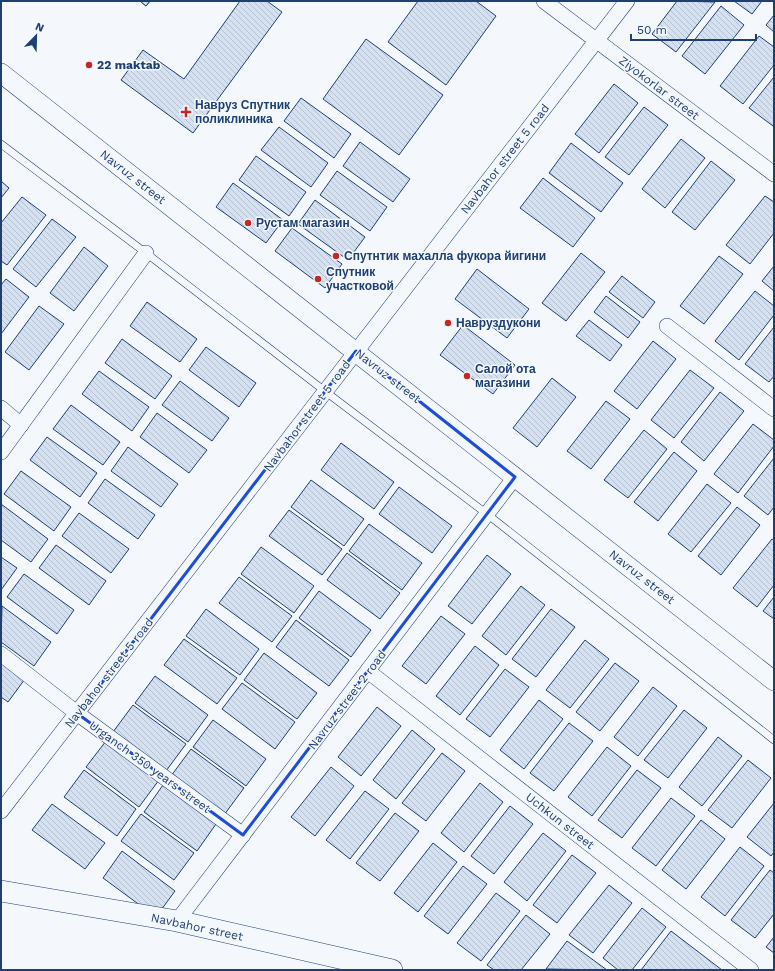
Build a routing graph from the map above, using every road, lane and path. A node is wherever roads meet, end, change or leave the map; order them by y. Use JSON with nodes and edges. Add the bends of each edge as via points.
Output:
{"nodes":[{"id":1,"x":544,"y":1,"type":"edge"},
{"id":2,"x":627,"y":1,"type":"edge"},
{"id":3,"x":596,"y":42,"type":"junction"},
{"id":4,"x":1,"y":73,"type":"edge"},
{"id":5,"x":1,"y":144,"type":"edge"},
{"id":6,"x":774,"y":174,"type":"edge"},
{"id":7,"x":146,"y":252,"type":"junction"},
{"id":8,"x":667,"y":326,"type":"dead end"},
{"id":9,"x":356,"y":351,"type":"junction"},
{"id":10,"x":326,"y":392,"type":"junction"},
{"id":11,"x":1,"y":408,"type":"edge"},
{"id":12,"x":774,"y":409,"type":"edge"},
{"id":13,"x":21,"y":425,"type":"junction"},
{"id":14,"x":1,"y":452,"type":"edge"},
{"id":15,"x":515,"y":477,"type":"junction"},
{"id":16,"x":487,"y":514,"type":"junction"},
{"id":17,"x":1,"y":654,"type":"edge"},
{"id":18,"x":369,"y":672,"type":"junction"},
{"id":19,"x":774,"y":681,"type":"edge"},
{"id":20,"x":78,"y":714,"type":"junction"},
{"id":21,"x":774,"y":740,"type":"edge"},
{"id":22,"x":1,"y":811,"type":"edge"},
{"id":23,"x":242,"y":835,"type":"junction"},
{"id":24,"x":1,"y":890,"type":"edge"},
{"id":25,"x":176,"y":921,"type":"junction"},
{"id":26,"x":392,"y":970,"type":"edge"},
{"id":27,"x":751,"y":970,"type":"edge"}],
"edges":[{"from":1,"to":3,"type":"street","name":"Ziyokorlar street"},
{"from":2,"to":3,"type":"street","name":"Navbahor street 5 road"},
{"from":3,"to":6,"type":"street","name":"Ziyokorlar street"},
{"from":3,"to":9,"type":"street","name":"Navbahor street 5 road"},
{"from":4,"to":9,"type":"street","name":"Navruz street"},
{"from":5,"to":7,"type":"lane"},
{"from":7,"to":10,"type":"lane"},
{"from":7,"to":13,"type":"street"},
{"from":8,"to":12,"type":"street"},
{"from":9,"to":10,"type":"street","name":"Navbahor street 5 road"},
{"from":9,"to":15,"type":"street","name":"Navruz street"},
{"from":10,"to":16,"type":"lane"},
{"from":10,"to":20,"type":"street","name":"Navbahor street 5 road"},
{"from":11,"to":13,"type":"street"},
{"from":13,"to":14,"type":"street"},
{"from":15,"to":16,"type":"street","name":"Navruz street 2 road"},
{"from":15,"to":19,"type":"street","name":"Navruz street"},
{"from":16,"to":18,"type":"street","name":"Navruz street 2 road"},
{"from":16,"to":21,"type":"lane"},
{"from":17,"to":20,"type":"street","name":"Urganch 350 years street"},
{"from":18,"to":23,"type":"street","name":"Navruz street 2 road"},
{"from":18,"to":27,"type":"street","name":"Uchkun street"},
{"from":20,"to":22,"type":"street","name":"Navbahor street 5 road"},
{"from":20,"to":23,"type":"street","name":"Urganch 350 years street"},
{"from":23,"to":25,"type":"street","name":"Navruz street 2 road"},
{"from":24,"to":25,"type":"main road","name":"Navbahor street"},
{"from":25,"to":26,"type":"main road","name":"Navbahor street"}]}
